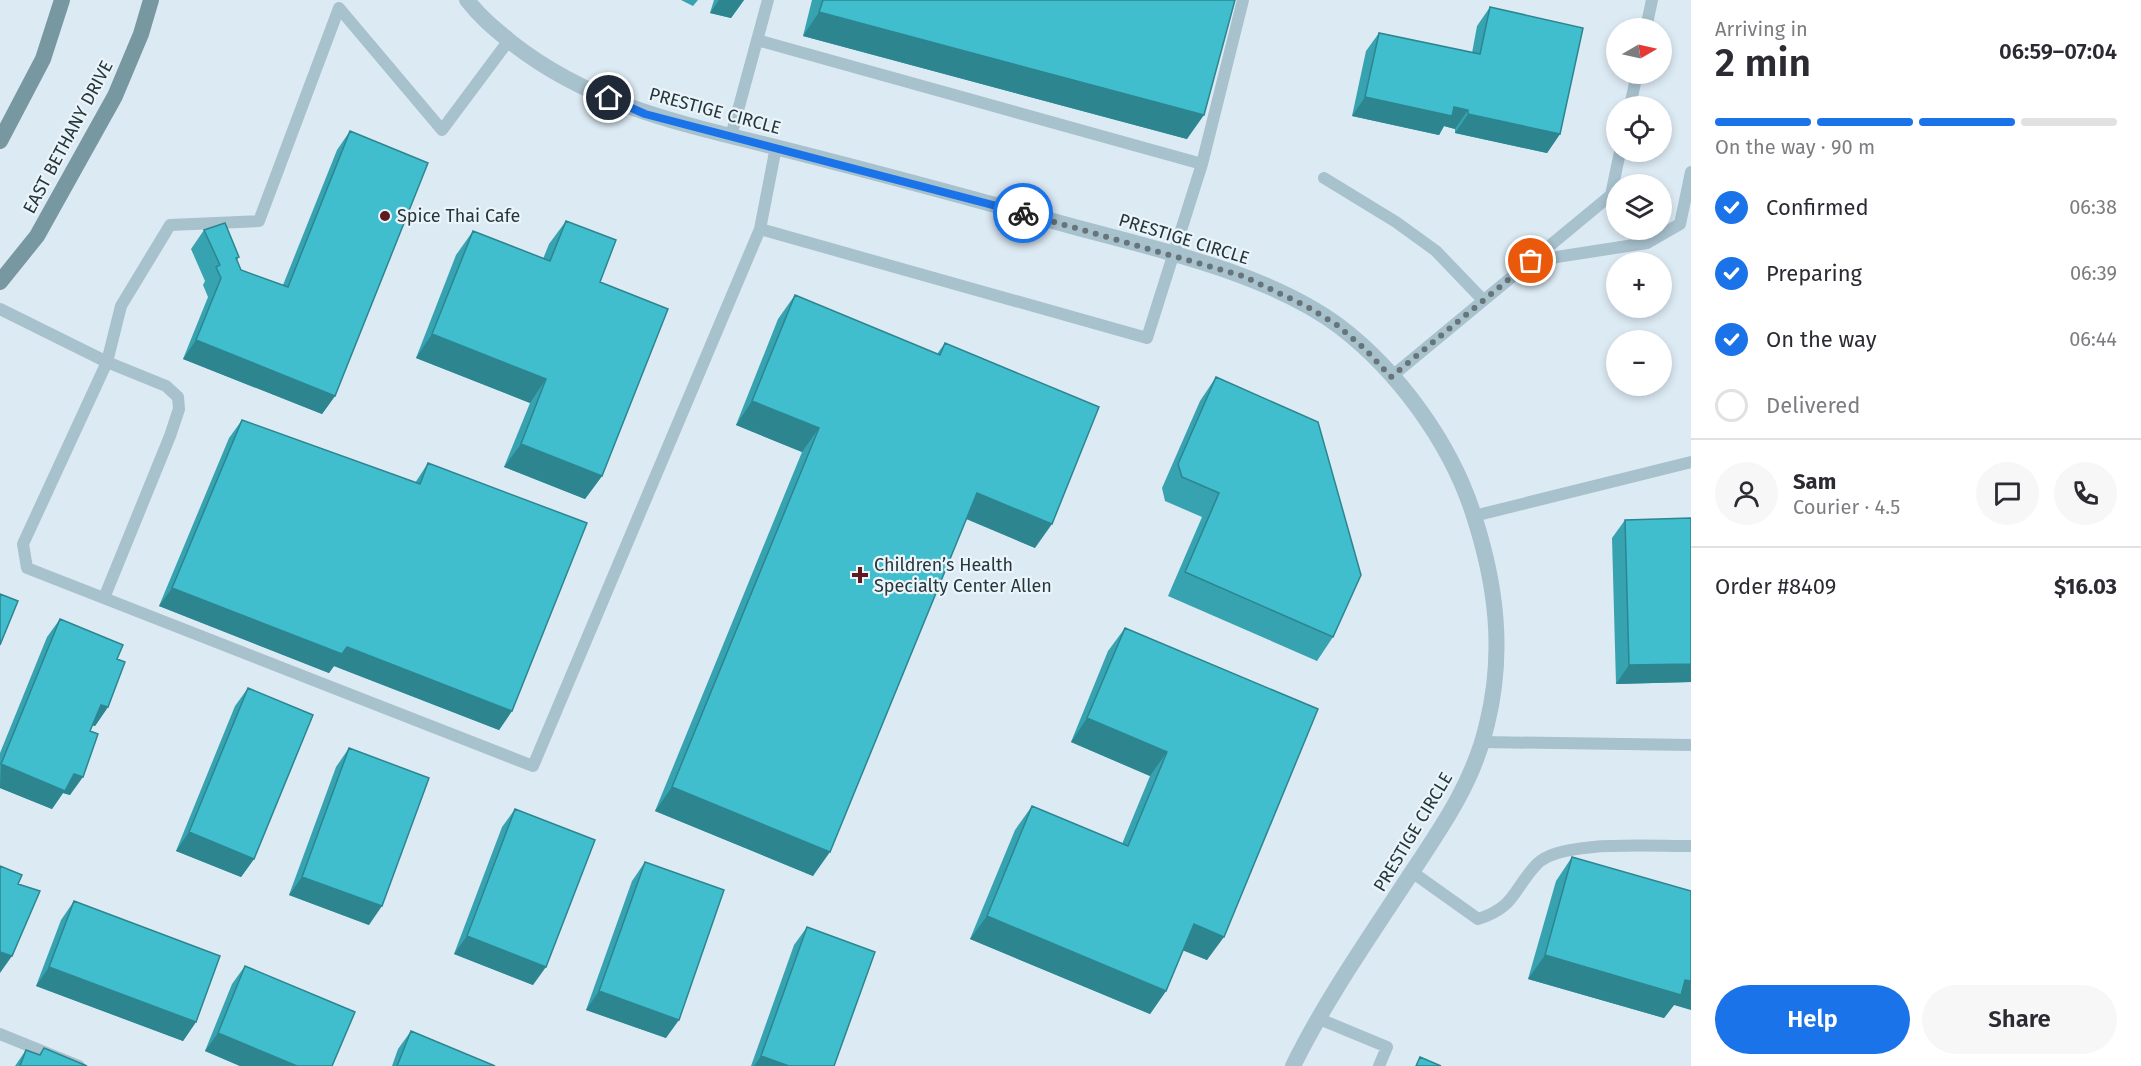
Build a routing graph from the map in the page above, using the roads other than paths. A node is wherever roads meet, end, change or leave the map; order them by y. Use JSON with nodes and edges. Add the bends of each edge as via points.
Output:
{"nodes":[{"id":1,"x":62,"y":0,"type":"edge"},
{"id":2,"x":151,"y":0,"type":"edge"},
{"id":3,"x":467,"y":0,"type":"edge"},
{"id":4,"x":768,"y":0,"type":"edge"},
{"id":5,"x":1243,"y":0,"type":"edge"},
{"id":6,"x":1652,"y":0,"type":"edge"},
{"id":7,"x":1648,"y":18,"type":"edge"},
{"id":8,"x":509,"y":40,"type":"junction"},
{"id":9,"x":757,"y":40,"type":"junction"},
{"id":10,"x":731,"y":136,"type":"junction"},
{"id":11,"x":0,"y":141,"type":"edge"},
{"id":12,"x":776,"y":147,"type":"junction"},
{"id":13,"x":1618,"y":162,"type":"edge"},
{"id":14,"x":1202,"y":164,"type":"junction"},
{"id":15,"x":1691,"y":172,"type":"edge"},
{"id":16,"x":1324,"y":178,"type":"dead end"},
{"id":17,"x":760,"y":229,"type":"junction"},
{"id":18,"x":1174,"y":255,"type":"junction"},
{"id":19,"x":1531,"y":261,"type":"junction"},
{"id":20,"x":0,"y":282,"type":"edge"},
{"id":21,"x":1483,"y":300,"type":"junction"},
{"id":22,"x":0,"y":309,"type":"edge"},
{"id":23,"x":107,"y":362,"type":"junction"},
{"id":24,"x":1391,"y":377,"type":"junction"},
{"id":25,"x":1691,"y":462,"type":"edge"},
{"id":26,"x":1474,"y":516,"type":"junction"},
{"id":27,"x":104,"y":598,"type":"junction"},
{"id":28,"x":1482,"y":742,"type":"junction"},
{"id":29,"x":1691,"y":745,"type":"edge"},
{"id":30,"x":1691,"y":846,"type":"edge"},
{"id":31,"x":1413,"y":872,"type":"junction"},
{"id":32,"x":1317,"y":1018,"type":"junction"},
{"id":33,"x":0,"y":1034,"type":"edge"},
{"id":34,"x":79,"y":1066,"type":"edge"},
{"id":35,"x":1293,"y":1066,"type":"edge"},
{"id":36,"x":1379,"y":1066,"type":"edge"}],
"edges":[{"from":1,"to":11,"type":"main road","via":[[43,59]]},
{"from":2,"to":20,"type":"main road","name":"EAST BETHANY DRIVE","via":[[115,96],[37,236]]},
{"from":3,"to":8,"type":"street","name":"PRESTIGE CIRCLE","via":[[480,17]]},
{"from":4,"to":9,"type":"lane"},
{"from":5,"to":14,"type":"lane"},
{"from":6,"to":7,"type":"lane"},
{"from":8,"to":10,"type":"street","name":"PRESTIGE CIRCLE","via":[[572,83],[645,114]]},
{"from":8,"to":23,"type":"lane","via":[[442,129],[339,8],[259,221],[171,225],[121,306]]},
{"from":9,"to":10,"type":"lane"},
{"from":9,"to":14,"type":"lane"},
{"from":10,"to":12,"type":"street","name":"PRESTIGE CIRCLE"},
{"from":12,"to":17,"type":"lane"},
{"from":12,"to":18,"type":"street","name":"PRESTIGE CIRCLE"},
{"from":13,"to":19,"type":"lane","via":[[1611,195]]},
{"from":14,"to":18,"type":"lane"},
{"from":15,"to":19,"type":"lane","via":[[1680,224],[1647,243]]},
{"from":16,"to":21,"type":"lane","via":[[1436,251]]},
{"from":17,"to":18,"type":"lane","via":[[1147,338]]},
{"from":17,"to":27,"type":"lane","via":[[533,766]]},
{"from":18,"to":24,"type":"street","name":"PRESTIGE CIRCLE","via":[[1243,276],[1306,306],[1337,325]]},
{"from":19,"to":21,"type":"lane"},
{"from":21,"to":24,"type":"lane"},
{"from":22,"to":23,"type":"lane"},
{"from":23,"to":27,"type":"lane","via":[[166,386],[178,397],[179,409]]},
{"from":23,"to":27,"type":"lane","via":[[23,544],[27,568]]},
{"from":24,"to":26,"type":"street","name":"PRESTIGE CIRCLE","via":[[1432,427],[1452,460]]},
{"from":25,"to":26,"type":"lane"},
{"from":26,"to":28,"type":"street","name":"PRESTIGE CIRCLE","via":[[1496,609],[1495,681]]},
{"from":28,"to":29,"type":"lane"},
{"from":28,"to":31,"type":"street","name":"PRESTIGE CIRCLE","via":[[1458,802]]},
{"from":30,"to":31,"type":"lane","via":[[1554,852],[1538,863],[1498,913],[1478,919]]},
{"from":31,"to":32,"type":"street","name":"PRESTIGE CIRCLE"},
{"from":32,"to":35,"type":"street","name":"PRESTIGE CIRCLE"},
{"from":32,"to":36,"type":"lane","via":[[1387,1047]]},
{"from":33,"to":34,"type":"lane"}]}
